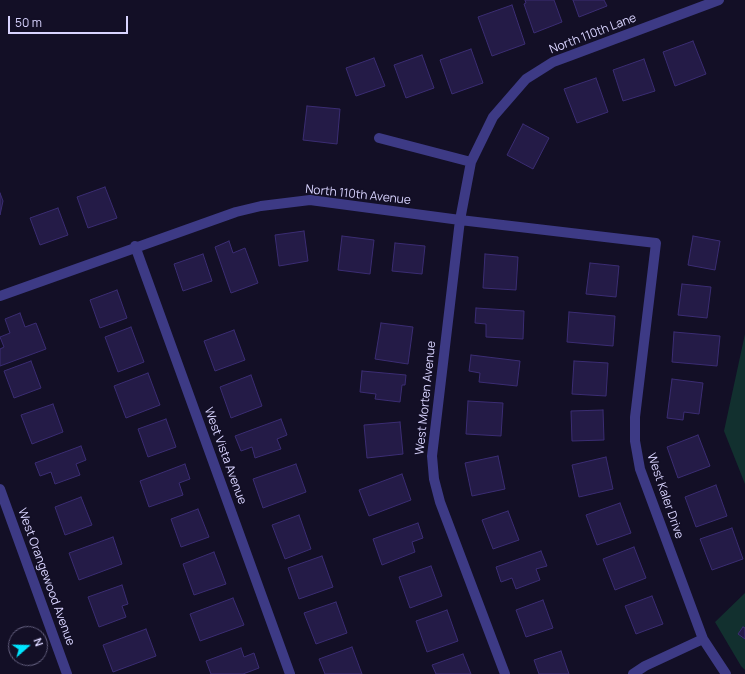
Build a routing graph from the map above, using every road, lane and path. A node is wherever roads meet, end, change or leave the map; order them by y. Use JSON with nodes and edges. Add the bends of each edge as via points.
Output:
{"nodes":[{"id":1,"x":719,"y":0,"type":"edge"},
{"id":2,"x":379,"y":138,"type":"dead end"},
{"id":3,"x":471,"y":162,"type":"junction"},
{"id":4,"x":460,"y":220,"type":"junction"},
{"id":5,"x":656,"y":243,"type":"joint"},
{"id":6,"x":135,"y":246,"type":"junction"},
{"id":7,"x":0,"y":296,"type":"edge"},
{"id":8,"x":0,"y":489,"type":"edge"},
{"id":9,"x":703,"y":639,"type":"junction"},
{"id":10,"x":67,"y":674,"type":"edge"},
{"id":11,"x":290,"y":674,"type":"edge"},
{"id":12,"x":505,"y":674,"type":"edge"},
{"id":13,"x":633,"y":674,"type":"edge"},
{"id":14,"x":726,"y":674,"type":"edge"}],
"edges":[{"from":1,"to":3,"type":"street","name":"North 110th Lane","via":[[553,62],[526,80],[493,117]]},
{"from":2,"to":3,"type":"street"},
{"from":3,"to":4,"type":"street","name":"West Morten Avenue"},
{"from":4,"to":5,"type":"street","name":"North 110th Avenue"},
{"from":4,"to":6,"type":"street","name":"North 110th Avenue","via":[[310,200],[236,212]]},
{"from":4,"to":12,"type":"street","name":"West Morten Avenue","via":[[432,456],[434,479],[440,502]]},
{"from":5,"to":9,"type":"street","name":"West Kaler Drive","via":[[635,417],[635,441],[640,469]]},
{"from":6,"to":7,"type":"street","name":"North 110th Avenue"},
{"from":6,"to":11,"type":"street","name":"West Vista Avenue"},
{"from":8,"to":10,"type":"street","name":"West Orangewood Avenue"},
{"from":9,"to":13,"type":"street"},
{"from":9,"to":14,"type":"street","name":"West Kaler Drive"}]}
